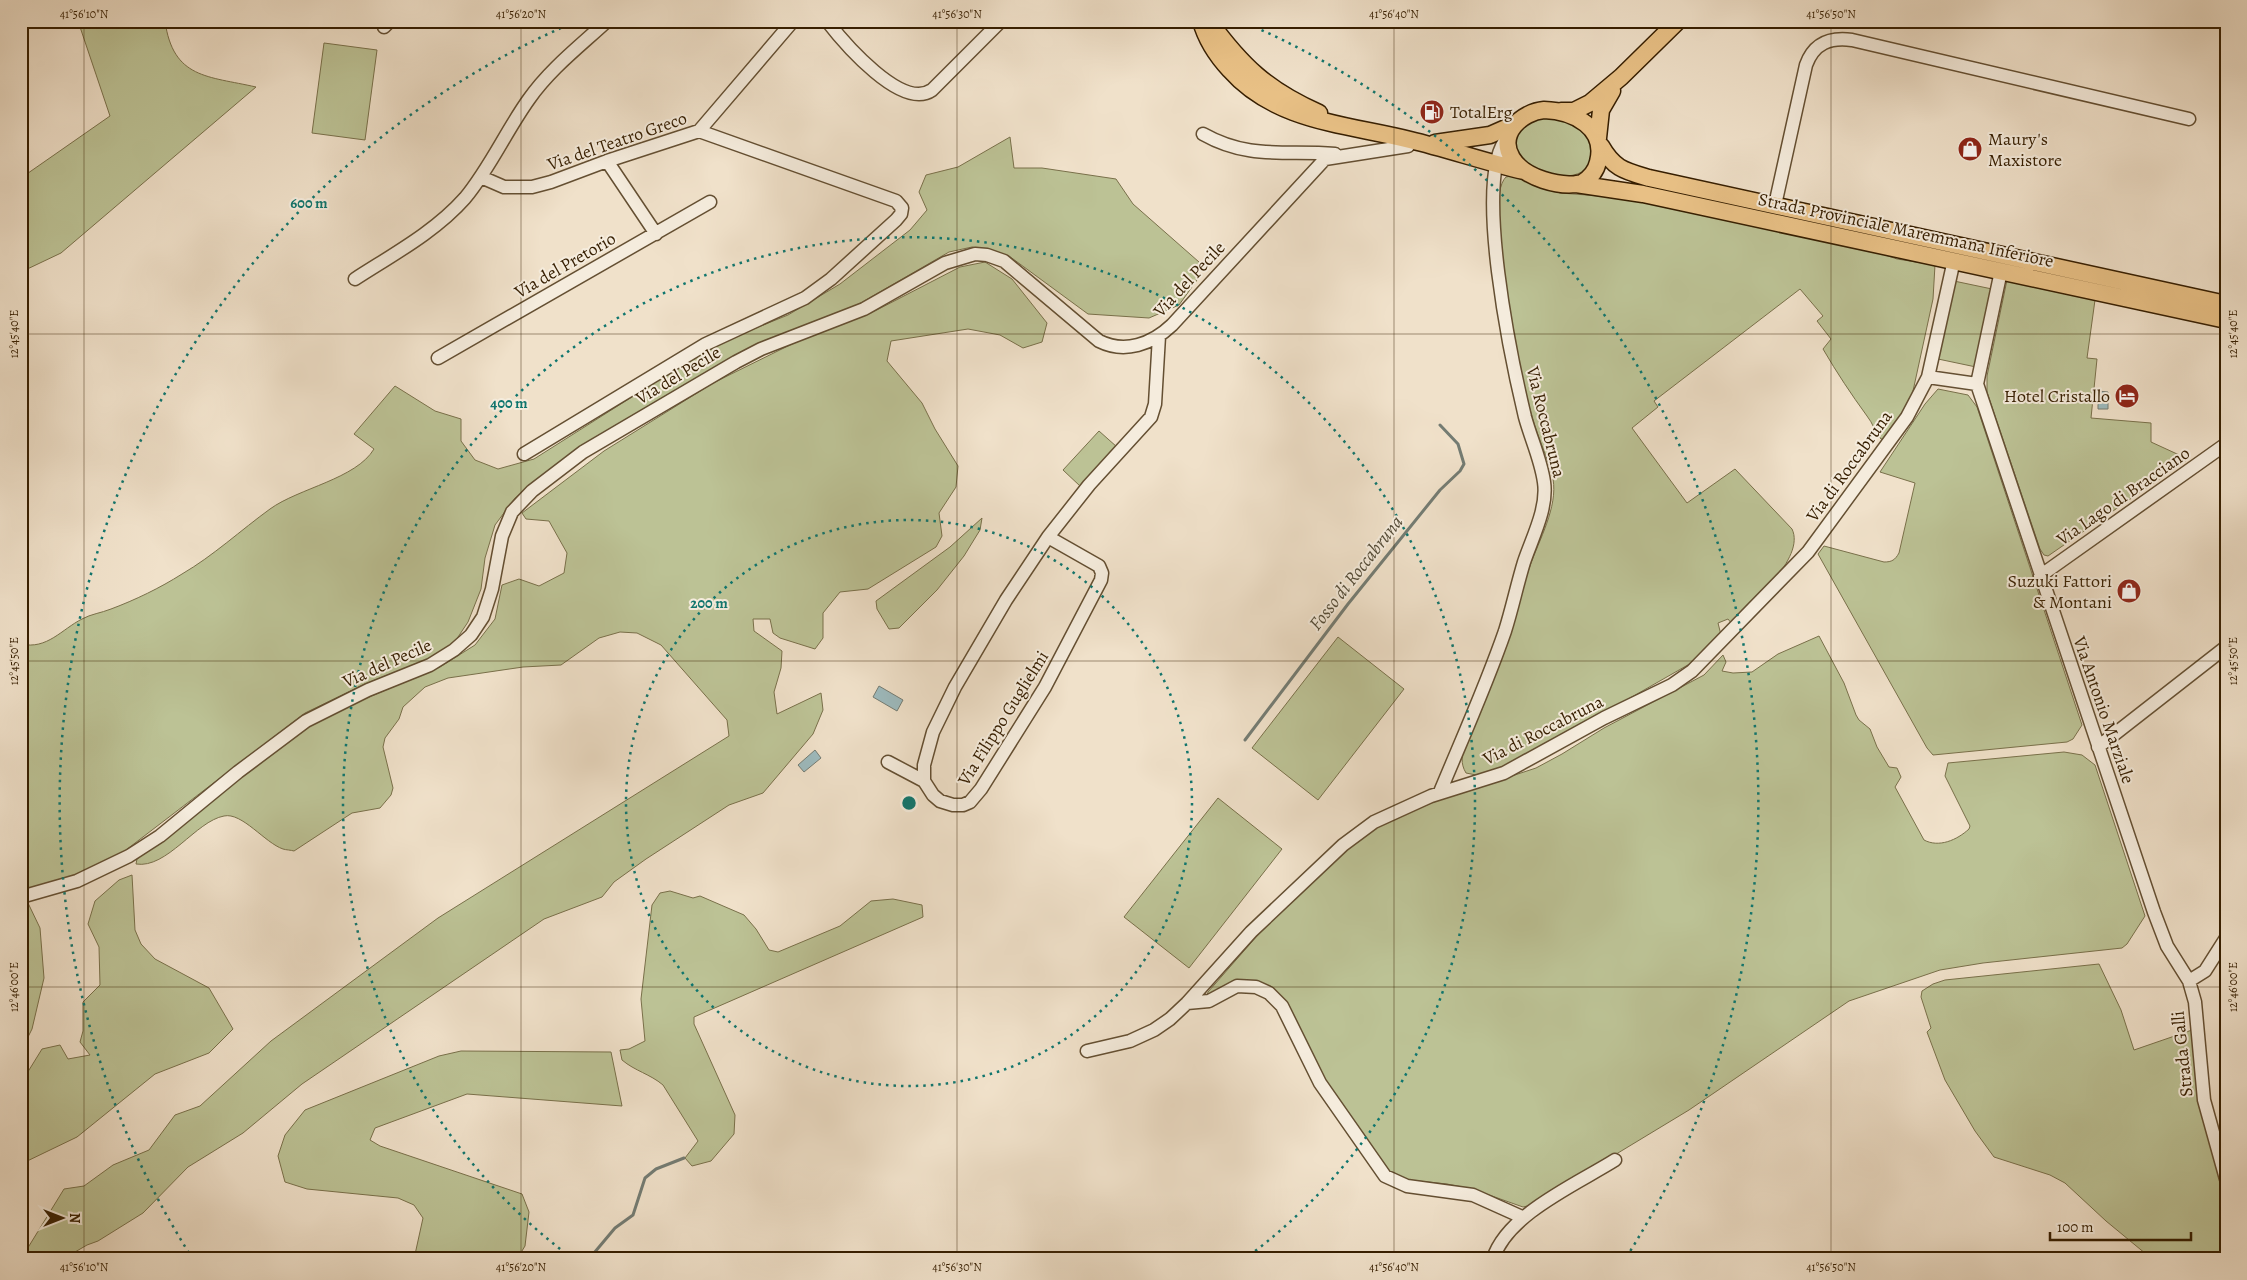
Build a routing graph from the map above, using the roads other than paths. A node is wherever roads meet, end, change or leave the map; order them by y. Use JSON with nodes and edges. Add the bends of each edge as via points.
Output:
{"nodes":[{"id":1,"x":607,"y":21,"type":"edge"},
{"id":2,"x":793,"y":21,"type":"edge"},
{"id":3,"x":827,"y":21,"type":"edge"},
{"id":4,"x":1001,"y":21,"type":"edge"},
{"id":5,"x":1201,"y":21,"type":"edge"},
{"id":6,"x":1208,"y":21,"type":"edge"},
{"id":7,"x":1678,"y":21,"type":"edge"},
{"id":8,"x":1621,"y":77,"type":"junction"},
{"id":9,"x":1557,"y":111,"type":"junction"},
{"id":10,"x":2189,"y":119,"type":"dead end"},
{"id":11,"x":1346,"y":125,"type":"junction"},
{"id":12,"x":1512,"y":130,"type":"junction"},
{"id":13,"x":699,"y":131,"type":"junction"},
{"id":14,"x":1203,"y":134,"type":"dead end"},
{"id":15,"x":1417,"y":142,"type":"junction"},
{"id":16,"x":1599,"y":142,"type":"junction"},
{"id":17,"x":1343,"y":155,"type":"junction"},
{"id":18,"x":607,"y":161,"type":"junction"},
{"id":19,"x":1495,"y":164,"type":"junction"},
{"id":20,"x":1524,"y":170,"type":"junction"},
{"id":21,"x":481,"y":177,"type":"junction"},
{"id":22,"x":1576,"y":184,"type":"junction"},
{"id":23,"x":710,"y":202,"type":"dead end"},
{"id":24,"x":1775,"y":204,"type":"junction"},
{"id":25,"x":902,"y":208,"type":"joint"},
{"id":26,"x":656,"y":234,"type":"junction"},
{"id":27,"x":1954,"y":260,"type":"junction"},
{"id":28,"x":2000,"y":270,"type":"junction"},
{"id":29,"x":355,"y":279,"type":"dead end"},
{"id":30,"x":2226,"y":304,"type":"edge"},
{"id":31,"x":2226,"y":320,"type":"edge"},
{"id":32,"x":1159,"y":336,"type":"junction"},
{"id":33,"x":438,"y":358,"type":"dead end"},
{"id":34,"x":1928,"y":377,"type":"junction"},
{"id":35,"x":1977,"y":384,"type":"junction"},
{"id":36,"x":2226,"y":444,"type":"edge"},
{"id":37,"x":524,"y":454,"type":"dead end"},
{"id":38,"x":1048,"y":537,"type":"junction"},
{"id":39,"x":2040,"y":576,"type":"junction"},
{"id":40,"x":2226,"y":647,"type":"edge"},
{"id":41,"x":2098,"y":747,"type":"junction"},
{"id":42,"x":888,"y":762,"type":"dead end"},
{"id":43,"x":924,"y":781,"type":"junction"},
{"id":44,"x":1440,"y":792,"type":"junction"},
{"id":45,"x":21,"y":897,"type":"edge"},
{"id":46,"x":2226,"y":938,"type":"edge"},
{"id":47,"x":2189,"y":981,"type":"junction"},
{"id":48,"x":1187,"y":1004,"type":"junction"},
{"id":49,"x":1087,"y":1052,"type":"dead end"},
{"id":50,"x":1615,"y":1160,"type":"dead end"},
{"id":51,"x":2226,"y":1179,"type":"edge"},
{"id":52,"x":1522,"y":1217,"type":"junction"},
{"id":53,"x":1493,"y":1259,"type":"edge"}],
"edges":[{"from":1,"to":21,"type":"street","via":[[536,89]]},
{"from":2,"to":13,"type":"street"},
{"from":3,"to":4,"type":"street","via":[[846,45],[876,72],[905,91],[920,95],[932,90]]},
{"from":5,"to":11,"type":"main road","via":[[1220,58],[1255,92],[1292,113]]},
{"from":6,"to":11,"type":"main road","via":[[1235,56],[1258,78],[1300,104]]},
{"from":7,"to":8,"type":"main road"},
{"from":8,"to":9,"type":"main road","via":[[1586,106],[1574,111]]},
{"from":8,"to":16,"type":"main road","via":[[1601,110]]},
{"from":9,"to":12,"type":"main road","via":[[1534,111]]},
{"from":9,"to":16,"type":"main road","via":[[1587,124]]},
{"from":10,"to":24,"type":"street","via":[[1852,40],[1832,39],[1818,46],[1806,65]]},
{"from":11,"to":15,"type":"main road"},
{"from":12,"to":15,"type":"main road","via":[[1465,140]]},
{"from":12,"to":19,"type":"street","via":[[1498,150]]},
{"from":12,"to":20,"type":"main road","via":[[1509,152]]},
{"from":13,"to":18,"type":"street","name":"Via del Teatro Greco"},
{"from":13,"to":25,"type":"street","name":"Via del Teatro Greco","via":[[896,201]]},
{"from":14,"to":17,"type":"street","via":[[1228,147],[1248,152]]},
{"from":15,"to":17,"type":"street","name":"Via del Pecile","via":[[1393,150]]},
{"from":15,"to":19,"type":"main road"},
{"from":16,"to":22,"type":"main road","via":[[1595,170],[1586,181]]},
{"from":16,"to":24,"type":"main road","name":"Strada Provinciale Maremmana Inferiore","via":[[1610,161],[1630,172]]},
{"from":17,"to":32,"type":"street","name":"Via del Pecile","via":[[1325,158]]},
{"from":18,"to":21,"type":"street","name":"Via del Teatro Greco","via":[[528,188],[504,187]]},
{"from":18,"to":26,"type":"street"},
{"from":19,"to":20,"type":"main road"},
{"from":19,"to":44,"type":"street","name":"Via Roccabruna","via":[[1494,224],[1501,298],[1520,397],[1545,494],[1501,641]]},
{"from":20,"to":22,"type":"main road","via":[[1549,181]]},
{"from":21,"to":29,"type":"street","via":[[464,199],[438,222]]},
{"from":22,"to":27,"type":"main road","name":"Strada Provinciale Maremmana Inferiore","via":[[1643,194]]},
{"from":23,"to":26,"type":"street","name":"Via del Pretorio"},
{"from":24,"to":30,"type":"main road","name":"Strada Provinciale Maremmana Inferiore"},
{"from":25,"to":37,"type":"street","name":"Via del Pecile","via":[[896,220],[806,298],[706,344]]},
{"from":26,"to":33,"type":"street","name":"Via del Pretorio"},
{"from":27,"to":28,"type":"main road","name":"Strada Provinciale Maremmana Inferiore"},
{"from":27,"to":34,"type":"street","name":"Via di Roccabruna"},
{"from":28,"to":31,"type":"main road","name":"Strada Provinciale Maremmana Inferiore"},
{"from":28,"to":35,"type":"street","name":"Via Antonio Marziale"},
{"from":32,"to":38,"type":"street","via":[[1155,404],[1151,417],[1089,484]]},
{"from":32,"to":45,"type":"street","name":"Via del Pecile","via":[[1133,346],[1104,344],[1004,262],[987,254],[975,254],[938,266],[857,312],[749,355],[583,452],[518,504],[504,529],[483,617],[471,635],[454,650],[430,665],[368,690],[306,721],[233,775],[160,836],[129,856],[90,876]]},
{"from":34,"to":35,"type":"street"},
{"from":34,"to":44,"type":"street","name":"Via di Roccabruna","via":[[1903,423],[1818,539],[1692,672],[1504,773]]},
{"from":35,"to":39,"type":"street","name":"Via Antonio Marziale"},
{"from":36,"to":39,"type":"street","name":"Via Lago di Bracciano"},
{"from":38,"to":43,"type":"street","via":[[992,622],[946,704],[926,752]]},
{"from":38,"to":43,"type":"street","name":"Via Filippo Guglielmi","via":[[1101,568],[1101,580],[1095,594],[1045,687],[975,796],[963,805],[944,803],[933,795]]},
{"from":39,"to":41,"type":"street","name":"Via Antonio Marziale"},
{"from":40,"to":41,"type":"street"},
{"from":41,"to":47,"type":"street","name":"Via Antonio Marziale","via":[[2167,946]]},
{"from":42,"to":43,"type":"street"},
{"from":44,"to":48,"type":"street","name":"Via di Roccabruna","via":[[1374,822],[1342,844],[1251,932]]},
{"from":46,"to":47,"type":"street","via":[[2205,971]]},
{"from":47,"to":51,"type":"street","name":"Strada Galli","via":[[2195,1002],[2206,1109]]},
{"from":48,"to":49,"type":"street","name":"Via di Roccabruna","via":[[1164,1024],[1144,1035]]},
{"from":48,"to":52,"type":"street","via":[[1209,1001],[1237,986],[1256,987],[1269,993],[1282,1006],[1320,1083],[1385,1176],[1407,1186],[1473,1195]]},
{"from":50,"to":52,"type":"street"},
{"from":52,"to":53,"type":"street","via":[[1504,1237]]}]}
